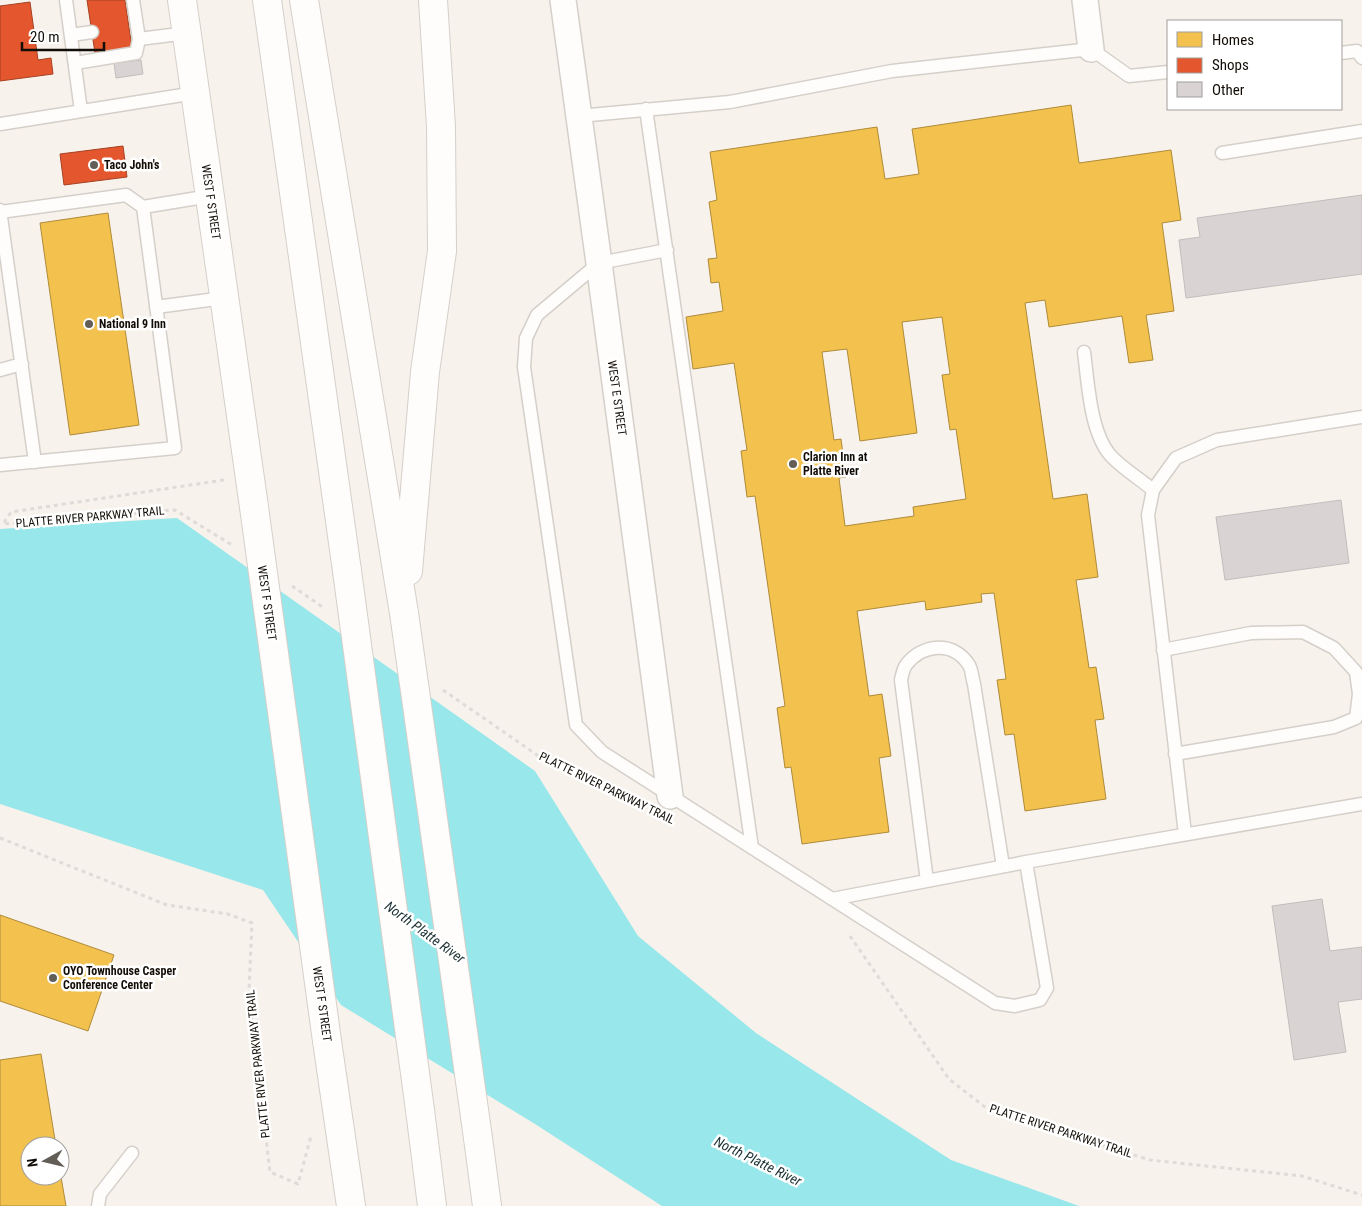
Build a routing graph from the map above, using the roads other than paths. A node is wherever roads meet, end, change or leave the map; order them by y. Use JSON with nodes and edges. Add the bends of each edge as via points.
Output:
{"nodes":[{"id":1,"x":66,"y":0,"type":"edge"},
{"id":2,"x":70,"y":0,"type":"edge"},
{"id":3,"x":133,"y":0,"type":"edge"},
{"id":4,"x":182,"y":0,"type":"edge"},
{"id":5,"x":267,"y":0,"type":"edge"},
{"id":6,"x":304,"y":0,"type":"edge"},
{"id":7,"x":433,"y":0,"type":"edge"},
{"id":8,"x":562,"y":0,"type":"edge"},
{"id":9,"x":1085,"y":0,"type":"edge"},
{"id":10,"x":92,"y":32,"type":"dead end"},
{"id":11,"x":187,"y":33,"type":"junction"},
{"id":12,"x":71,"y":35,"type":"junction"},
{"id":13,"x":139,"y":39,"type":"junction"},
{"id":14,"x":1091,"y":49,"type":"junction"},
{"id":15,"x":1342,"y":53,"type":"edge"},
{"id":16,"x":1362,"y":58,"type":"edge"},
{"id":17,"x":75,"y":63,"type":"junction"},
{"id":18,"x":1167,"y":72,"type":"edge"},
{"id":19,"x":195,"y":93,"type":"junction"},
{"id":20,"x":646,"y":109,"type":"junction"},
{"id":21,"x":81,"y":112,"type":"junction"},
{"id":22,"x":578,"y":116,"type":"junction"},
{"id":23,"x":0,"y":124,"type":"edge"},
{"id":24,"x":1362,"y":131,"type":"edge"},
{"id":25,"x":1222,"y":153,"type":"dead end"},
{"id":26,"x":210,"y":196,"type":"junction"},
{"id":27,"x":143,"y":207,"type":"junction"},
{"id":28,"x":0,"y":211,"type":"edge"},
{"id":29,"x":666,"y":250,"type":"junction"},
{"id":30,"x":599,"y":263,"type":"junction"},
{"id":31,"x":224,"y":298,"type":"junction"},
{"id":32,"x":156,"y":307,"type":"junction"},
{"id":33,"x":1084,"y":352,"type":"dead end"},
{"id":34,"x":22,"y":364,"type":"junction"},
{"id":35,"x":0,"y":370,"type":"edge"},
{"id":36,"x":1362,"y":417,"type":"edge"},
{"id":37,"x":36,"y":462,"type":"junction"},
{"id":38,"x":0,"y":465,"type":"edge"},
{"id":39,"x":1153,"y":490,"type":"junction"},
{"id":40,"x":404,"y":613,"type":"junction"},
{"id":41,"x":1163,"y":650,"type":"junction"},
{"id":42,"x":1175,"y":754,"type":"junction"},
{"id":43,"x":662,"y":804,"type":"junction"},
{"id":44,"x":1362,"y":804,"type":"edge"},
{"id":45,"x":1185,"y":834,"type":"junction"},
{"id":46,"x":752,"y":848,"type":"junction"},
{"id":47,"x":1026,"y":862,"type":"junction"},
{"id":48,"x":1003,"y":866,"type":"junction"},
{"id":49,"x":927,"y":881,"type":"junction"},
{"id":50,"x":832,"y":899,"type":"junction"},
{"id":51,"x":132,"y":1153,"type":"dead end"},
{"id":52,"x":428,"y":1174,"type":"junction"},
{"id":53,"x":98,"y":1206,"type":"edge"},
{"id":54,"x":351,"y":1206,"type":"edge"},
{"id":55,"x":428,"y":1206,"type":"edge"},
{"id":56,"x":432,"y":1206,"type":"edge"},
{"id":57,"x":487,"y":1206,"type":"edge"}],
"edges":[{"from":1,"to":2,"type":"lane"},
{"from":1,"to":12,"type":"lane"},
{"from":3,"to":13,"type":"lane","via":[[133,25]]},
{"from":4,"to":11,"type":"main road","name":"WEST F STREET"},
{"from":5,"to":52,"type":"main road","bridge":true},
{"from":6,"to":40,"type":"main road"},
{"from":7,"to":40,"type":"main road","via":[[442,127],[442,251],[425,372]]},
{"from":8,"to":22,"type":"street","name":"WEST E STREET"},
{"from":9,"to":14,"type":"street"},
{"from":10,"to":12,"type":"lane"},
{"from":11,"to":13,"type":"lane"},
{"from":11,"to":19,"type":"main road","name":"WEST F STREET"},
{"from":12,"to":17,"type":"lane"},
{"from":13,"to":17,"type":"lane","via":[[136,53]]},
{"from":14,"to":18,"type":"lane","via":[[1129,76]]},
{"from":14,"to":20,"type":"lane","via":[[892,72],[730,102]]},
{"from":15,"to":16,"type":"lane","via":[[1357,51]]},
{"from":17,"to":21,"type":"lane"},
{"from":19,"to":21,"type":"lane"},
{"from":19,"to":26,"type":"main road","name":"WEST F STREET"},
{"from":20,"to":22,"type":"lane"},
{"from":20,"to":29,"type":"lane"},
{"from":21,"to":23,"type":"lane"},
{"from":22,"to":30,"type":"street","name":"WEST E STREET"},
{"from":24,"to":25,"type":"lane"},
{"from":26,"to":27,"type":"lane"},
{"from":26,"to":31,"type":"main road","name":"WEST F STREET"},
{"from":27,"to":28,"type":"lane","via":[[126,196]]},
{"from":27,"to":32,"type":"lane"},
{"from":28,"to":34,"type":"lane"},
{"from":29,"to":30,"type":"lane"},
{"from":29,"to":46,"type":"lane"},
{"from":30,"to":43,"type":"street","name":"WEST E STREET"},
{"from":30,"to":43,"type":"lane","via":[[538,315],[526,338],[524,367],[576,725]]},
{"from":31,"to":32,"type":"lane"},
{"from":31,"to":54,"type":"main road","name":"WEST F STREET","bridge":true},
{"from":32,"to":37,"type":"lane","via":[[175,448]]},
{"from":33,"to":39,"type":"lane","via":[[1100,438],[1110,456]]},
{"from":34,"to":35,"type":"lane"},
{"from":34,"to":37,"type":"lane"},
{"from":36,"to":39,"type":"lane","via":[[1217,440],[1176,458]]},
{"from":37,"to":38,"type":"lane"},
{"from":39,"to":41,"type":"lane","via":[[1148,515]]},
{"from":40,"to":57,"type":"main road","bridge":true},
{"from":41,"to":42,"type":"lane"},
{"from":41,"to":42,"type":"lane","via":[[1251,633],[1303,632],[1334,648],[1356,672],[1359,694],[1356,718],[1334,727]]},
{"from":42,"to":45,"type":"lane"},
{"from":43,"to":46,"type":"lane"},
{"from":44,"to":45,"type":"lane"},
{"from":45,"to":47,"type":"lane"},
{"from":46,"to":50,"type":"lane"},
{"from":47,"to":48,"type":"lane"},
{"from":47,"to":50,"type":"lane","via":[[1047,988],[1040,1000],[1015,1006],[995,1003]]},
{"from":48,"to":49,"type":"lane"},
{"from":48,"to":49,"type":"lane","via":[[969,666],[956,652],[942,648],[924,650],[904,666],[901,680]]},
{"from":49,"to":50,"type":"lane"},
{"from":51,"to":53,"type":"lane","via":[[100,1194]]},
{"from":52,"to":55,"type":"main road"},
{"from":52,"to":56,"type":"main road"}]}
